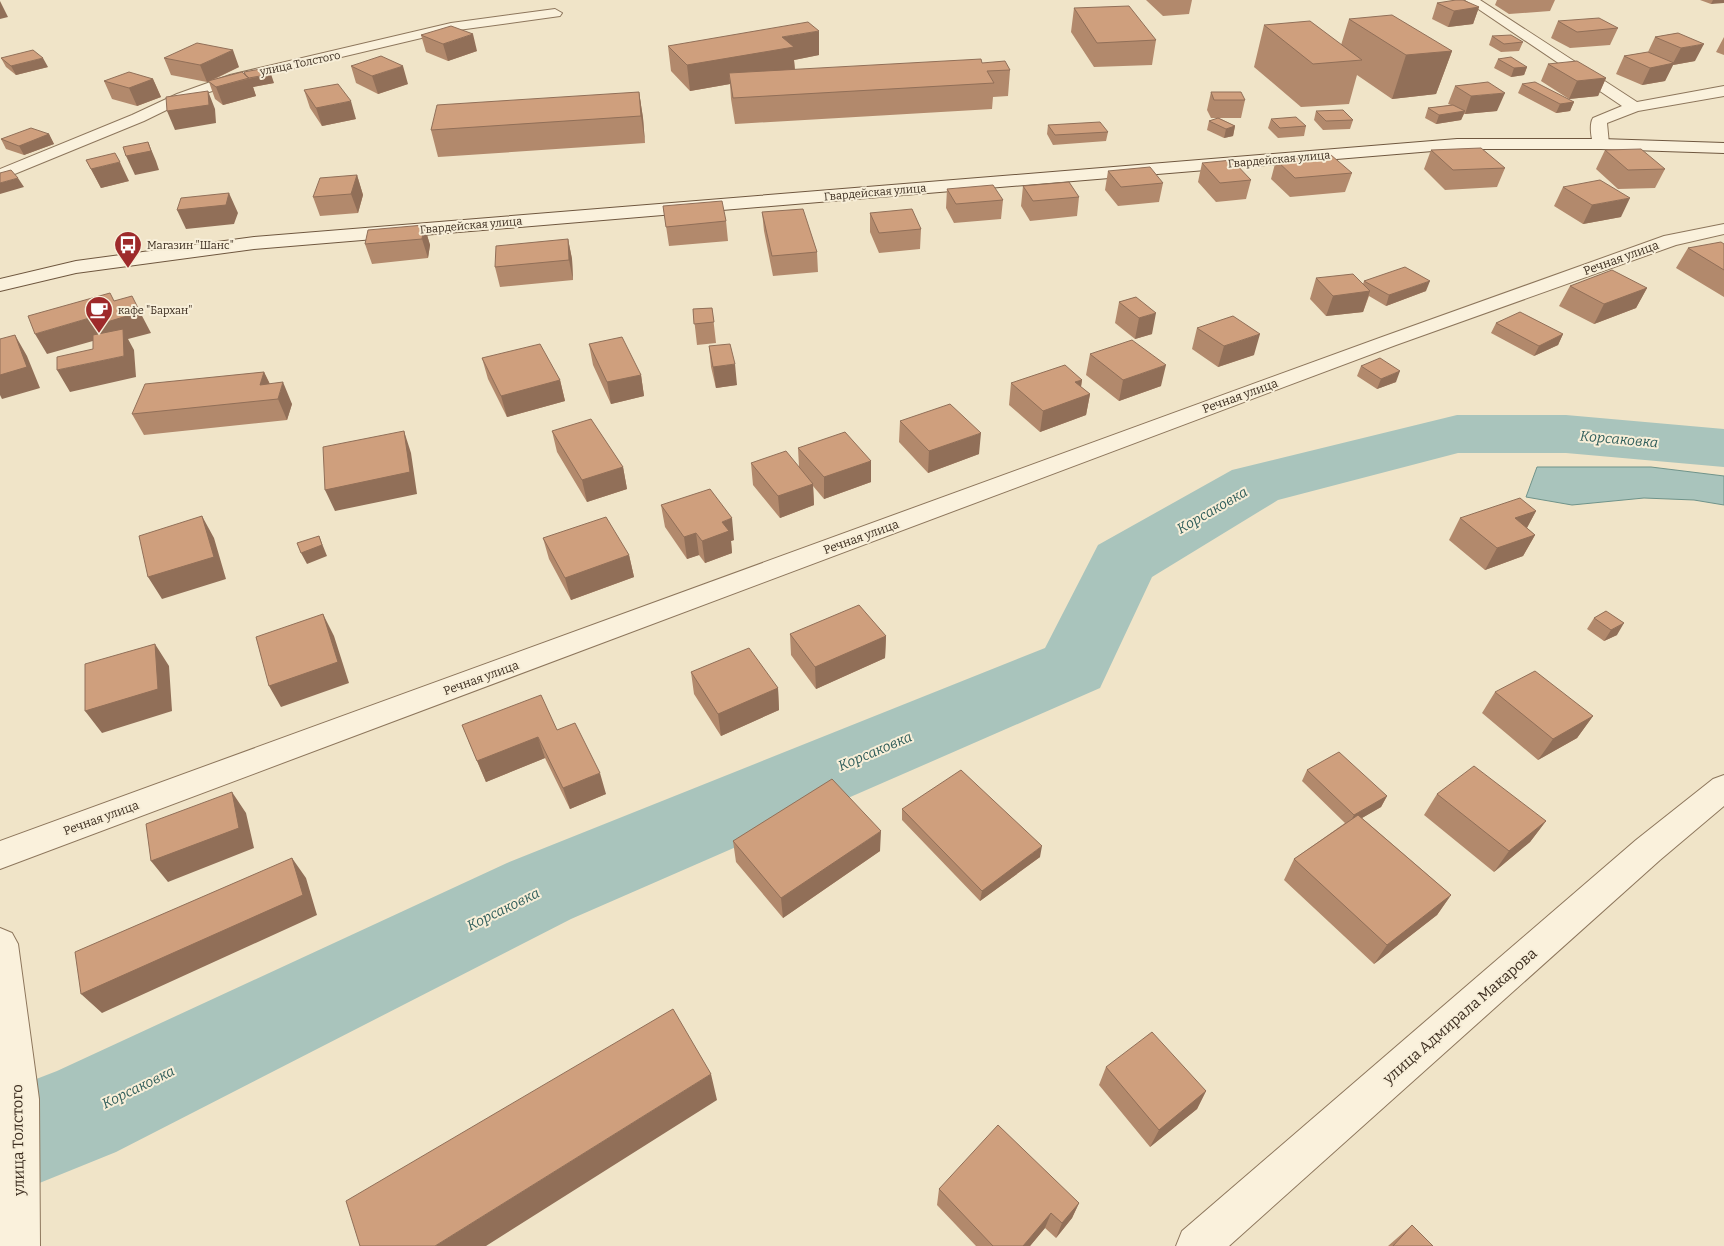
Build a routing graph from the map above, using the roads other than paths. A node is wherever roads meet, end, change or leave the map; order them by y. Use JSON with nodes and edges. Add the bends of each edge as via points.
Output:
{"nodes":[{"id":1,"x":1471,"y":0,"type":"edge"},
{"id":2,"x":555,"y":13,"type":"dead end"},
{"id":3,"x":1724,"y":91,"type":"edge"},
{"id":4,"x":1634,"y":107,"type":"junction"},
{"id":5,"x":1601,"y":144,"type":"junction"},
{"id":6,"x":1724,"y":148,"type":"edge"},
{"id":7,"x":0,"y":175,"type":"edge"},
{"id":8,"x":1724,"y":228,"type":"edge"},
{"id":9,"x":0,"y":285,"type":"edge"},
{"id":10,"x":1724,"y":788,"type":"edge"},
{"id":11,"x":0,"y":855,"type":"edge"},
{"id":12,"x":0,"y":944,"type":"edge"},
{"id":13,"x":19,"y":1246,"type":"edge"},
{"id":14,"x":1197,"y":1246,"type":"edge"}],
"edges":[{"from":1,"to":4,"type":"street"},
{"from":2,"to":7,"type":"street","name":"улица Толстого","via":[[451,27],[235,78],[182,97]]},
{"from":3,"to":4,"type":"street"},
{"from":4,"to":5,"type":"street","via":[[1599,121]]},
{"from":5,"to":6,"type":"street","name":"Гвардейская улица"},
{"from":5,"to":9,"type":"street","name":"Гвардейская улица","via":[[1457,144],[254,243],[76,267]]},
{"from":8,"to":11,"type":"street","name":"Речная улица","via":[[1671,240],[1389,341]]},
{"from":10,"to":14,"type":"street","name":"улица Адмирала Макарова","via":[[1640,856]]},
{"from":12,"to":13,"type":"street","name":"улица Толстого","via":[[20,1099]]}]}
